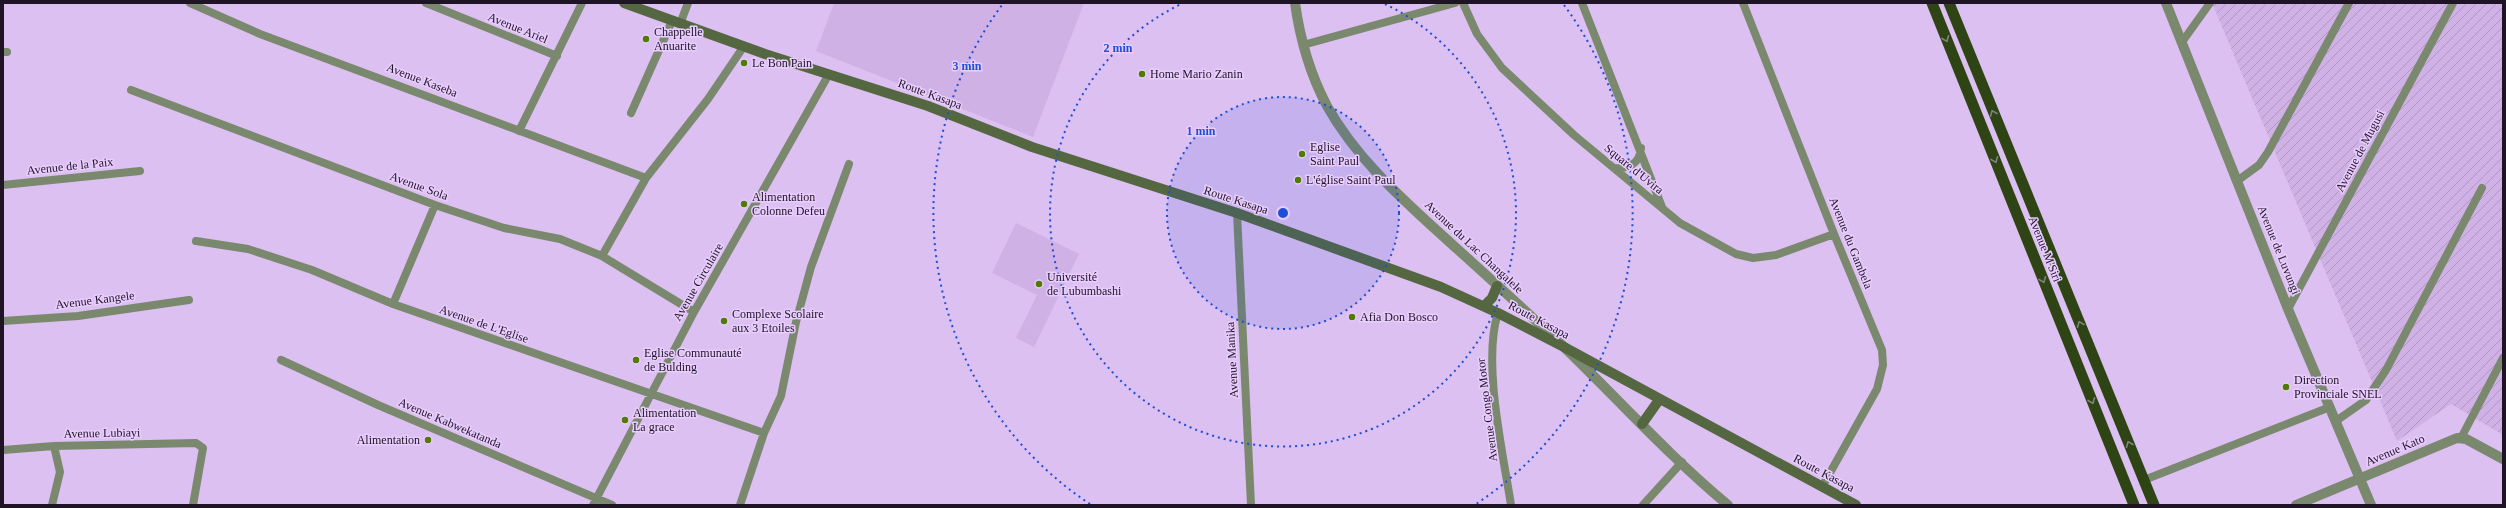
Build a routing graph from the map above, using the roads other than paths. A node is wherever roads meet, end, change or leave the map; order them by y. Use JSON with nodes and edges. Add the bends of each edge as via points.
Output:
{"nodes":[{"id":1,"x":190,"y":3,"type":"edge"},
{"id":2,"x":426,"y":3,"type":"edge"},
{"id":3,"x":582,"y":3,"type":"edge"},
{"id":4,"x":624,"y":3,"type":"edge"},
{"id":5,"x":688,"y":3,"type":"edge"},
{"id":6,"x":1295,"y":3,"type":"edge"},
{"id":7,"x":1455,"y":3,"type":"edge"},
{"id":8,"x":1463,"y":3,"type":"edge"},
{"id":9,"x":1582,"y":3,"type":"edge"},
{"id":10,"x":1743,"y":3,"type":"edge"},
{"id":11,"x":1932,"y":3,"type":"edge"},
{"id":12,"x":1948,"y":3,"type":"edge"},
{"id":13,"x":2166,"y":3,"type":"edge"},
{"id":14,"x":2210,"y":3,"type":"edge"},
{"id":15,"x":2349,"y":3,"type":"edge"},
{"id":16,"x":2452,"y":3,"type":"edge"},
{"id":17,"x":676,"y":22,"type":"junction"},
{"id":18,"x":2182,"y":42,"type":"junction"},
{"id":19,"x":1303,"y":45,"type":"junction"},
{"id":20,"x":744,"y":46,"type":"junction"},
{"id":21,"x":557,"y":56,"type":"junction"},
{"id":22,"x":829,"y":74,"type":"junction"},
{"id":23,"x":130,"y":90,"type":"dead end"},
{"id":24,"x":631,"y":113,"type":"dead end"},
{"id":25,"x":519,"y":131,"type":"junction"},
{"id":26,"x":1641,"y":148,"type":"junction"},
{"id":27,"x":849,"y":164,"type":"dead end"},
{"id":28,"x":1614,"y":168,"type":"junction"},
{"id":29,"x":140,"y":172,"type":"dead end"},
{"id":30,"x":646,"y":178,"type":"junction"},
{"id":31,"x":2237,"y":181,"type":"junction"},
{"id":32,"x":3,"y":185,"type":"edge"},
{"id":33,"x":2482,"y":188,"type":"dead end"},
{"id":34,"x":435,"y":205,"type":"junction"},
{"id":35,"x":1663,"y":208,"type":"junction"},
{"id":36,"x":1237,"y":213,"type":"junction"},
{"id":37,"x":1834,"y":234,"type":"junction"},
{"id":38,"x":196,"y":241,"type":"dead end"},
{"id":39,"x":602,"y":256,"type":"junction"},
{"id":40,"x":1497,"y":286,"type":"junction"},
{"id":41,"x":189,"y":300,"type":"dead end"},
{"id":42,"x":393,"y":304,"type":"junction"},
{"id":43,"x":1484,"y":306,"type":"junction"},
{"id":44,"x":2288,"y":309,"type":"junction"},
{"id":45,"x":694,"y":312,"type":"junction"},
{"id":46,"x":1498,"y":313,"type":"junction"},
{"id":47,"x":3,"y":321,"type":"edge"},
{"id":48,"x":1564,"y":347,"type":"junction"},
{"id":49,"x":2503,"y":358,"type":"edge"},
{"id":50,"x":281,"y":360,"type":"dead end"},
{"id":51,"x":650,"y":393,"type":"junction"},
{"id":52,"x":1659,"y":400,"type":"junction"},
{"id":53,"x":2330,"y":407,"type":"junction"},
{"id":54,"x":2336,"y":421,"type":"junction"},
{"id":55,"x":1642,"y":424,"type":"junction"},
{"id":56,"x":764,"y":433,"type":"junction"},
{"id":57,"x":2461,"y":438,"type":"junction"},
{"id":58,"x":54,"y":446,"type":"junction"},
{"id":59,"x":3,"y":450,"type":"edge"},
{"id":60,"x":2503,"y":460,"type":"edge"},
{"id":61,"x":1682,"y":462,"type":"junction"},
{"id":62,"x":2144,"y":480,"type":"junction"},
{"id":63,"x":2360,"y":480,"type":"junction"},
{"id":64,"x":1822,"y":487,"type":"junction"},
{"id":65,"x":594,"y":502,"type":"edge"},
{"id":66,"x":52,"y":505,"type":"edge"},
{"id":67,"x":193,"y":505,"type":"edge"},
{"id":68,"x":612,"y":505,"type":"edge"},
{"id":69,"x":740,"y":505,"type":"edge"},
{"id":70,"x":1251,"y":505,"type":"edge"},
{"id":71,"x":1511,"y":505,"type":"edge"},
{"id":72,"x":1643,"y":505,"type":"edge"},
{"id":73,"x":1728,"y":505,"type":"edge"},
{"id":74,"x":1856,"y":505,"type":"edge"},
{"id":75,"x":2134,"y":505,"type":"edge"},
{"id":76,"x":2154,"y":505,"type":"edge"},
{"id":77,"x":2296,"y":505,"type":"edge"},
{"id":78,"x":2371,"y":505,"type":"edge"}],
"edges":[{"from":1,"to":25,"type":"street","name":"Avenue Kaseba","via":[[260,34],[412,88]]},
{"from":2,"to":21,"type":"street","name":"Avenue Ariel"},
{"from":3,"to":21,"type":"street"},
{"from":4,"to":17,"type":"main road","name":"Route Kasapa"},
{"from":5,"to":17,"type":"street"},
{"from":6,"to":19,"type":"street","name":"Avenue du Lac Changalele"},
{"from":7,"to":19,"type":"street"},
{"from":8,"to":28,"type":"street","name":"Square d'Uvira","via":[[1476,34],[1502,68]]},
{"from":9,"to":26,"type":"street","name":"Square d'Uvira"},
{"from":10,"to":37,"type":"street","name":"Avenue du Gambela"},
{"from":11,"to":75,"type":"highway","name":"Avenue M'Siri","one_way":true},
{"from":62,"to":12,"type":"highway","name":"Avenue M'Siri","one_way":true},
{"from":13,"to":18,"type":"street","name":"Avenue de Luvungi"},
{"from":14,"to":18,"type":"street"},
{"from":15,"to":31,"type":"street","via":[[2268,152],[2259,165]]},
{"from":16,"to":44,"type":"street","name":"Avenue de Mugusi"},
{"from":17,"to":20,"type":"main road","name":"Route Kasapa"},
{"from":17,"to":24,"type":"street"},
{"from":18,"to":31,"type":"street","name":"Avenue de Luvungi"},
{"from":19,"to":40,"type":"street","name":"Avenue du Lac Changalele","via":[[1314,78],[1328,107],[1359,152],[1409,205]]},
{"from":20,"to":22,"type":"main road","name":"Route Kasapa"},
{"from":20,"to":30,"type":"street","via":[[704,104]]},
{"from":21,"to":25,"type":"street"},
{"from":22,"to":36,"type":"main road","name":"Route Kasapa","via":[[928,106],[1032,147]]},
{"from":22,"to":45,"type":"street","name":"Avenue Circulaire"},
{"from":23,"to":34,"type":"street","name":"Avenue Sola"},
{"from":25,"to":30,"type":"street","name":"Avenue Kaseba"},
{"from":26,"to":28,"type":"street","via":[[1634,164],[1623,169]]},
{"from":26,"to":35,"type":"street","name":"Square d'Uvira"},
{"from":27,"to":56,"type":"street","via":[[811,267],[796,322],[781,396]]},
{"from":28,"to":35,"type":"street","name":"Square d'Uvira"},
{"from":29,"to":32,"type":"street","name":"Avenue de la Paix"},
{"from":30,"to":39,"type":"street"},
{"from":31,"to":44,"type":"street","name":"Avenue de Luvungi"},
{"from":33,"to":54,"type":"street","via":[[2386,370],[2366,400]]},
{"from":34,"to":39,"type":"street","name":"Avenue Sola","via":[[504,228],[560,239]]},
{"from":34,"to":42,"type":"street"},
{"from":35,"to":37,"type":"street","via":[[1680,223],[1745,258],[1776,255]]},
{"from":36,"to":43,"type":"main road","name":"Route Kasapa","via":[[1441,287]]},
{"from":36,"to":70,"type":"street","name":"Avenue Manika"},
{"from":37,"to":64,"type":"street","name":"Avenue du Gambela","via":[[1882,350],[1884,365],[1877,389]]},
{"from":38,"to":42,"type":"street","name":"Avenue de L'Eglise","via":[[260,252],[312,270]]},
{"from":39,"to":45,"type":"street","name":"Avenue Sola"},
{"from":40,"to":43,"type":"main road","via":[[1492,298]]},
{"from":40,"to":48,"type":"street","name":"Avenue du Lac Changalele"},
{"from":41,"to":47,"type":"street","name":"Avenue Kangele","via":[[78,316]]},
{"from":42,"to":51,"type":"street","name":"Avenue de L'Eglise"},
{"from":43,"to":46,"type":"main road","name":"Route Kasapa"},
{"from":44,"to":53,"type":"street","name":"Avenue de Luvungi"},
{"from":45,"to":51,"type":"street","name":"Avenue Circulaire"},
{"from":46,"to":48,"type":"main road","name":"Route Kasapa"},
{"from":46,"to":71,"type":"street","name":"Avenue Congo Motor","via":[[1492,337],[1492,352],[1497,413]]},
{"from":48,"to":52,"type":"main road","name":"Route Kasapa"},
{"from":48,"to":55,"type":"street","name":"Avenue du Lac Changalele"},
{"from":49,"to":57,"type":"street"},
{"from":50,"to":65,"type":"street","name":"Avenue Kabwekatanda"},
{"from":51,"to":56,"type":"street","name":"Avenue de L'Eglise"},
{"from":51,"to":65,"type":"street","name":"Avenue Circulaire"},
{"from":52,"to":55,"type":"main road"},
{"from":52,"to":64,"type":"main road","name":"Route Kasapa"},
{"from":53,"to":54,"type":"street","name":"Avenue de Luvungi"},
{"from":53,"to":62,"type":"street"},
{"from":54,"to":63,"type":"street","name":"Avenue de Luvungi"},
{"from":55,"to":61,"type":"street","name":"Avenue du Lac Changalele"},
{"from":56,"to":69,"type":"street"},
{"from":57,"to":60,"type":"street"},
{"from":57,"to":63,"type":"street","name":"Avenue Kato"},
{"from":58,"to":59,"type":"street","name":"Avenue Lubiayi"},
{"from":58,"to":66,"type":"street","via":[[60,472]]},
{"from":58,"to":67,"type":"street","name":"Avenue Lubiayi","via":[[196,443],[201,445],[203,448]]},
{"from":61,"to":72,"type":"street"},
{"from":61,"to":73,"type":"street","name":"Avenue du Lac Changalele"},
{"from":62,"to":76,"type":"highway","name":"Avenue M'Siri"},
{"from":63,"to":77,"type":"street","name":"Avenue Kato"},
{"from":63,"to":78,"type":"street","name":"Avenue de Luvungi"},
{"from":64,"to":74,"type":"main road","name":"Route Kasapa"},
{"from":65,"to":68,"type":"street","name":"Avenue Kabwekatanda"}]}
